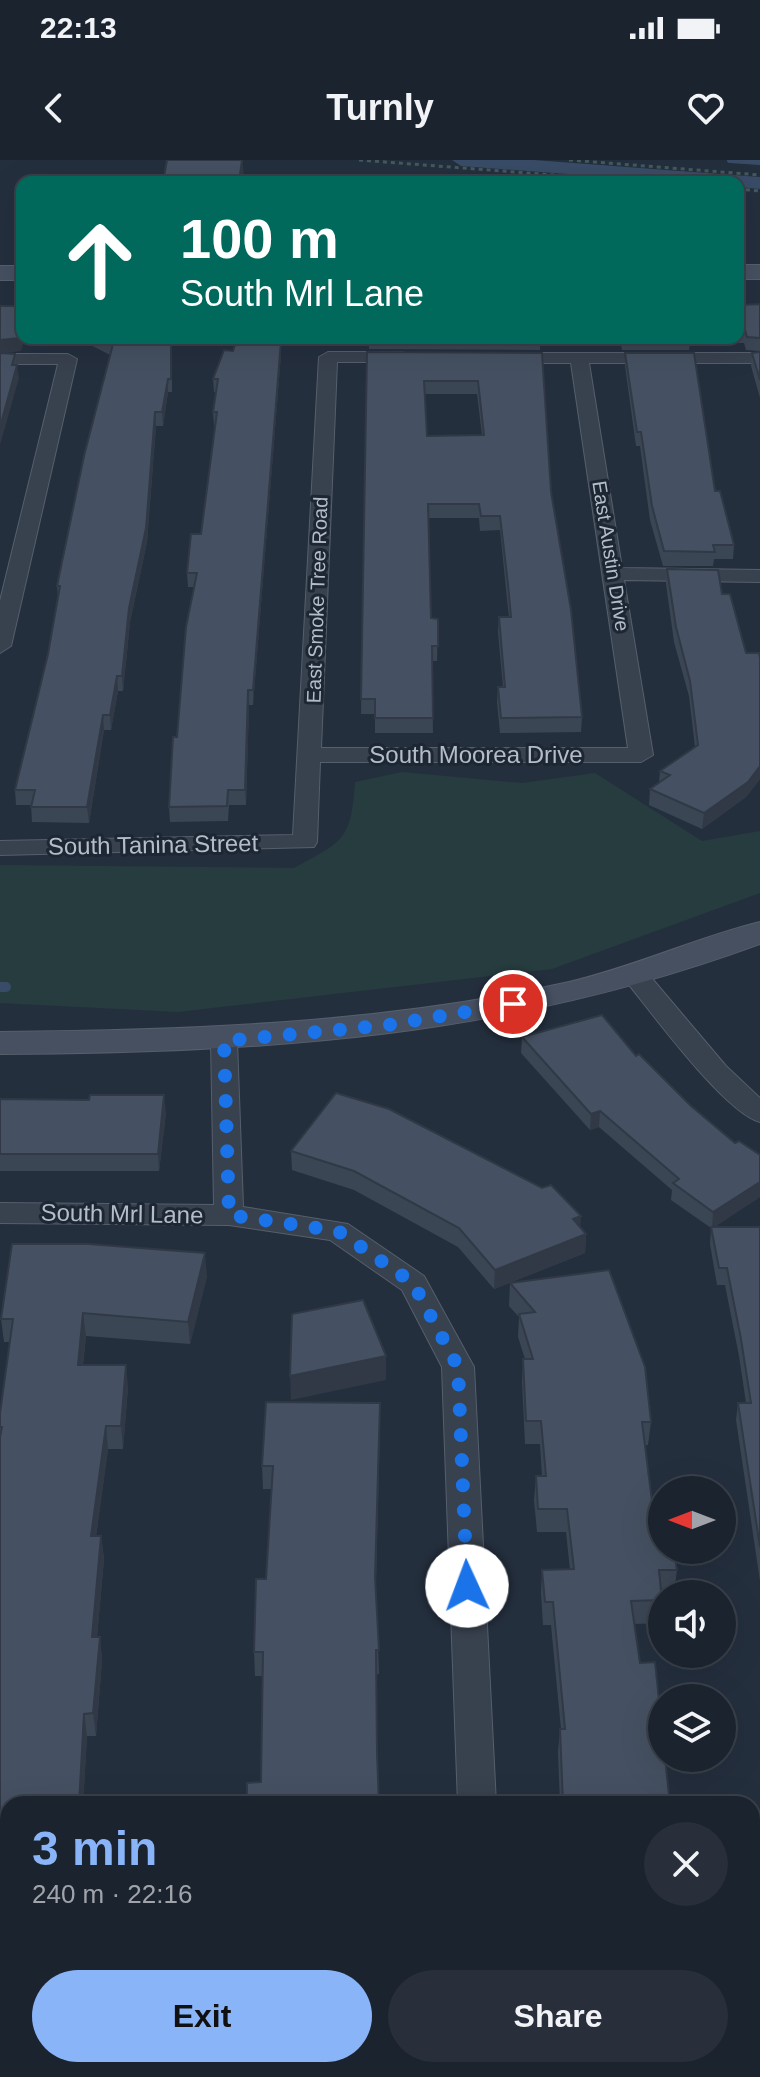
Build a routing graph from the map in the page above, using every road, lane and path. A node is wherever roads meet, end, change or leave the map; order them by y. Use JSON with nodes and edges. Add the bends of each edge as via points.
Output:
{"nodes":[{"id":1,"x":359,"y":160,"type":"edge"},
{"id":2,"x":569,"y":160,"type":"edge"},
{"id":3,"x":760,"y":175,"type":"edge"},
{"id":4,"x":567,"y":176,"type":"edge"},
{"id":5,"x":422,"y":358,"type":"edge"},
{"id":6,"x":485,"y":358,"type":"edge"},
{"id":7,"x":579,"y":358,"type":"junction"},
{"id":8,"x":760,"y":358,"type":"edge"},
{"id":9,"x":0,"y":359,"type":"edge"},
{"id":10,"x":614,"y":574,"type":"junction"},
{"id":11,"x":760,"y":576,"type":"edge"},
{"id":12,"x":0,"y":646,"type":"edge"},
{"id":13,"x":311,"y":755,"type":"junction"},
{"id":14,"x":641,"y":755,"type":"joint"},
{"id":15,"x":305,"y":842,"type":"joint"},
{"id":16,"x":0,"y":848,"type":"edge"},
{"id":17,"x":760,"y":932,"type":"edge"},
{"id":18,"x":635,"y":975,"type":"junction"},
{"id":19,"x":224,"y":1041,"type":"junction"},
{"id":20,"x":0,"y":1043,"type":"edge"},
{"id":21,"x":760,"y":1113,"type":"edge"},
{"id":22,"x":0,"y":1213,"type":"edge"},
{"id":23,"x":229,"y":1215,"type":"junction"},
{"id":24,"x":477,"y":1796,"type":"edge"}],
"edges":[{"from":1,"to":4,"type":"path"},
{"from":2,"to":3,"type":"path"},
{"from":5,"to":13,"type":"street","name":"East Smoke Tree Road","via":[[328,357]]},
{"from":6,"to":7,"type":"street"},
{"from":7,"to":8,"type":"street"},
{"from":7,"to":10,"type":"street","name":"East Austin Drive"},
{"from":9,"to":12,"type":"street","via":[[68,359]]},
{"from":10,"to":11,"type":"street"},
{"from":10,"to":14,"type":"street","name":"East Austin Drive"},
{"from":13,"to":14,"type":"street","name":"South Moorea Drive"},
{"from":13,"to":15,"type":"street","name":"East Smoke Tree Road"},
{"from":15,"to":16,"type":"street","name":"South Tanina Street"},
{"from":17,"to":18,"type":"street"},
{"from":18,"to":19,"type":"street","via":[[469,1013]]},
{"from":18,"to":21,"type":"street","via":[[716,1072]]},
{"from":19,"to":20,"type":"street"},
{"from":19,"to":23,"type":"street"},
{"from":22,"to":23,"type":"street","name":"South Mrl Lane"},
{"from":23,"to":24,"type":"street","name":"South Mrl Lane","via":[[338,1231],[413,1283],[458,1367]]}]}
